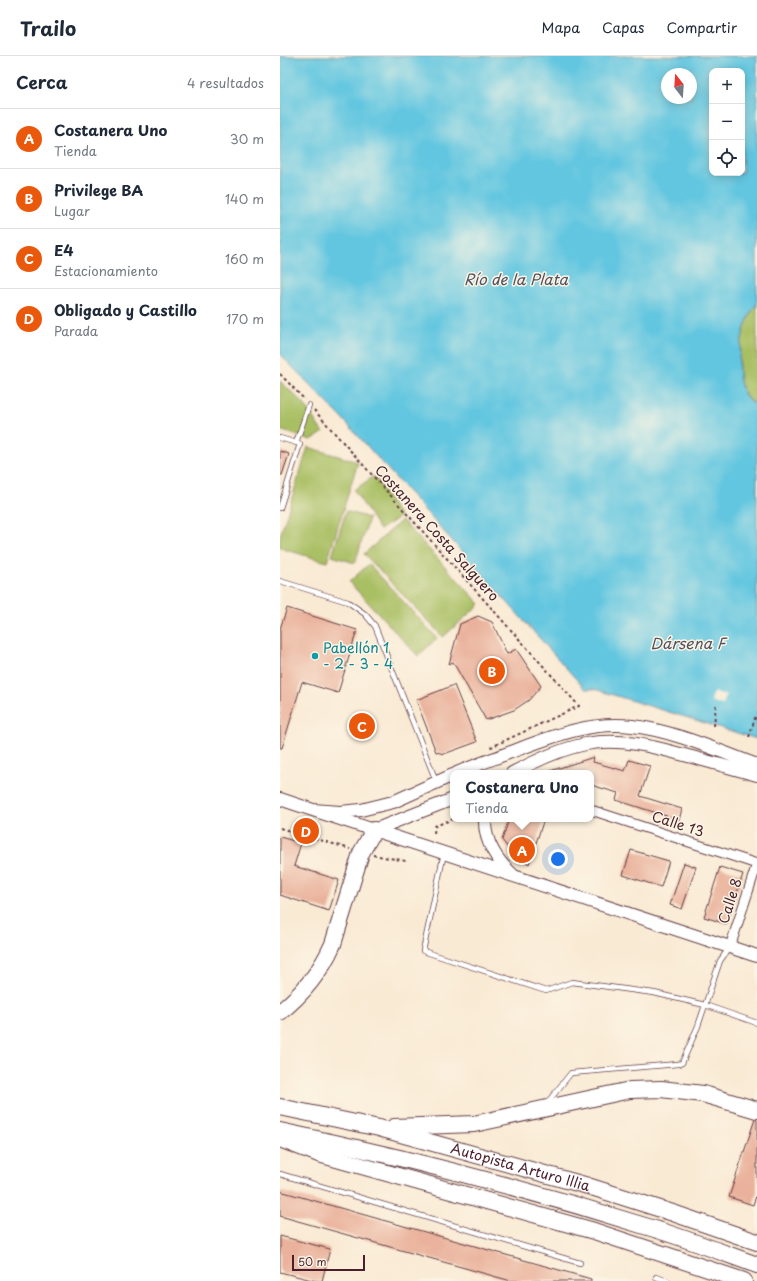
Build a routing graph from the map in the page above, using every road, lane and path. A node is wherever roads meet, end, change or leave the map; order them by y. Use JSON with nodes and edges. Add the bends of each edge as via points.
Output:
{"nodes":[{"id":1,"x":280,"y":374,"type":"edge"},
{"id":2,"x":310,"y":405,"type":"junction"},
{"id":3,"x":280,"y":438,"type":"edge"},
{"id":4,"x":296,"y":443,"type":"junction"},
{"id":5,"x":280,"y":508,"type":"edge"},
{"id":6,"x":282,"y":581,"type":"edge"},
{"id":7,"x":280,"y":588,"type":"edge"},
{"id":8,"x":716,"y":703,"type":"dead end"},
{"id":9,"x":756,"y":715,"type":"edge"},
{"id":10,"x":714,"y":726,"type":"dead end"},
{"id":11,"x":749,"y":737,"type":"dead end"},
{"id":12,"x":483,"y":750,"type":"dead end"},
{"id":13,"x":757,"y":765,"type":"edge"},
{"id":14,"x":465,"y":770,"type":"edge"},
{"id":15,"x":518,"y":770,"type":"edge"},
{"id":16,"x":757,"y":775,"type":"edge"},
{"id":17,"x":450,"y":776,"type":"edge"},
{"id":18,"x":437,"y":783,"type":"junction"},
{"id":19,"x":280,"y":799,"type":"edge"},
{"id":20,"x":450,"y":800,"type":"edge"},
{"id":21,"x":313,"y":810,"type":"junction"},
{"id":22,"x":594,"y":811,"type":"edge"},
{"id":23,"x":450,"y":820,"type":"edge"},
{"id":24,"x":485,"y":822,"type":"edge"},
{"id":25,"x":280,"y":828,"type":"edge"},
{"id":26,"x":374,"y":830,"type":"junction"},
{"id":27,"x":434,"y":833,"type":"dead end"},
{"id":28,"x":361,"y":853,"type":"junction"},
{"id":29,"x":444,"y":853,"type":"junction"},
{"id":30,"x":406,"y":861,"type":"dead end"},
{"id":31,"x":757,"y":864,"type":"edge"},
{"id":32,"x":515,"y":877,"type":"junction"},
{"id":33,"x":730,"y":947,"type":"junction"},
{"id":34,"x":757,"y":956,"type":"edge"},
{"id":35,"x":705,"y":1005,"type":"junction"},
{"id":36,"x":280,"y":1012,"type":"edge"},
{"id":37,"x":757,"y":1023,"type":"edge"},
{"id":38,"x":280,"y":1107,"type":"edge"},
{"id":39,"x":541,"y":1110,"type":"junction"},
{"id":40,"x":757,"y":1110,"type":"edge"},
{"id":41,"x":379,"y":1128,"type":"junction"},
{"id":42,"x":280,"y":1131,"type":"edge"},
{"id":43,"x":280,"y":1139,"type":"edge"},
{"id":44,"x":280,"y":1174,"type":"edge"},
{"id":45,"x":757,"y":1242,"type":"edge"},
{"id":46,"x":580,"y":1263,"type":"dead end"},
{"id":47,"x":757,"y":1265,"type":"edge"},
{"id":48,"x":656,"y":1277,"type":"dead end"},
{"id":49,"x":668,"y":1281,"type":"edge"},
{"id":50,"x":744,"y":1281,"type":"edge"}],
"edges":[{"from":1,"to":2,"type":"path","name":"Costanera Costa Salguero"},
{"from":2,"to":4,"type":"lane"},
{"from":2,"to":12,"type":"path","name":"Costanera Costa Salguero","via":[[579,706]]},
{"from":3,"to":4,"type":"lane"},
{"from":4,"to":5,"type":"lane","via":[[300,444]]},
{"from":6,"to":7,"type":"lane"},
{"from":6,"to":18,"type":"lane","via":[[348,602],[365,614],[375,626]]},
{"from":8,"to":10,"type":"path"},
{"from":9,"to":11,"type":"path"},
{"from":13,"to":14,"type":"main road","via":[[656,730],[611,725],[566,732]]},
{"from":15,"to":16,"type":"main road","via":[[540,759],[587,744],[623,743],[653,747]]},
{"from":17,"to":18,"type":"main road"},
{"from":18,"to":21,"type":"main road","via":[[393,802],[361,810]]},
{"from":19,"to":21,"type":"main road"},
{"from":20,"to":26,"type":"main road"},
{"from":21,"to":26,"type":"main road"},
{"from":22,"to":31,"type":"street","name":"Calle 13"},
{"from":23,"to":27,"type":"path","via":[[435,826]]},
{"from":24,"to":32,"type":"main road","via":[[494,854]]},
{"from":25,"to":28,"type":"path"},
{"from":26,"to":28,"type":"highway"},
{"from":26,"to":29,"type":"main road"},
{"from":28,"to":30,"type":"path"},
{"from":28,"to":36,"type":"highway","via":[[328,956],[307,986]]},
{"from":29,"to":32,"type":"main road"},
{"from":29,"to":35,"type":"lane","via":[[423,951],[546,991],[572,982],[654,992]]},
{"from":31,"to":33,"type":"street","name":"Calle 8"},
{"from":32,"to":33,"type":"main road"},
{"from":33,"to":34,"type":"main road"},
{"from":33,"to":35,"type":"lane","via":[[720,961]]},
{"from":35,"to":37,"type":"lane"},
{"from":35,"to":39,"type":"lane","via":[[682,1063],[571,1073]]},
{"from":38,"to":41,"type":"highway","name":"Autopista Arturo Illia"},
{"from":39,"to":40,"type":"highway","via":[[630,1090],[661,1089],[703,1094]]},
{"from":39,"to":41,"type":"highway","via":[[474,1124]]},
{"from":41,"to":45,"type":"highway","name":"Autopista Arturo Illia","via":[[588,1186],[673,1212]]},
{"from":42,"to":47,"type":"highway","name":"Autopista Arturo Illia","via":[[503,1185],[650,1228]]},
{"from":43,"to":50,"type":"highway","via":[[319,1154],[594,1231]]},
{"from":44,"to":46,"type":"lane"},
{"from":48,"to":49,"type":"lane"}]}
